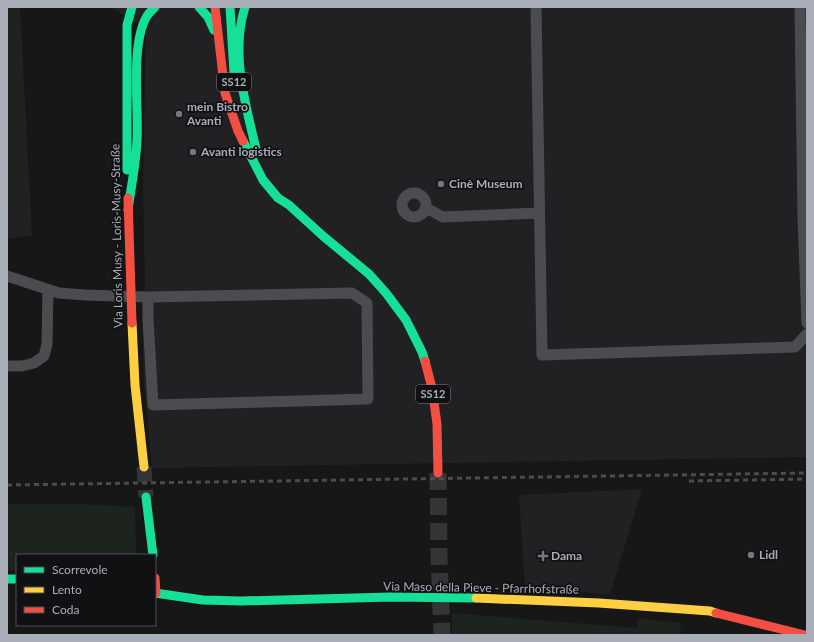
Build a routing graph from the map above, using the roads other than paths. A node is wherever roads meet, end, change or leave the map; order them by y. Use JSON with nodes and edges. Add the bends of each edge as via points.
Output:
{"nodes":[{"id":1,"x":156,"y":7,"type":"edge"},
{"id":2,"x":199,"y":7,"type":"edge"},
{"id":3,"x":215,"y":7,"type":"edge"},
{"id":4,"x":230,"y":7,"type":"edge"},
{"id":5,"x":245,"y":7,"type":"edge"},
{"id":6,"x":536,"y":7,"type":"edge"},
{"id":7,"x":800,"y":7,"type":"edge"},
{"id":8,"x":133,"y":9,"type":"edge"},
{"id":9,"x":222,"y":76,"type":"junction"},
{"id":10,"x":257,"y":153,"type":"junction"},
{"id":11,"x":289,"y":205,"type":"junction"},
{"id":12,"x":426,"y":208,"type":"dead end"},
{"id":13,"x":128,"y":210,"type":"junction"},
{"id":14,"x":538,"y":213,"type":"junction"},
{"id":15,"x":7,"y":276,"type":"edge"},
{"id":16,"x":48,"y":290,"type":"junction"},
{"id":17,"x":148,"y":297,"type":"junction"},
{"id":18,"x":130,"y":298,"type":"junction"},
{"id":19,"x":807,"y":323,"type":"edge"},
{"id":20,"x":807,"y":334,"type":"edge"},
{"id":21,"x":7,"y":366,"type":"edge"},
{"id":22,"x":144,"y":467,"type":"tunnel mouth"},
{"id":23,"x":438,"y":473,"type":"tunnel mouth"},
{"id":24,"x":146,"y":497,"type":"tunnel mouth"},
{"id":25,"x":153,"y":554,"type":"edge"},
{"id":26,"x":156,"y":593,"type":"edge"},
{"id":27,"x":805,"y":635,"type":"edge"}],
"edges":[{"from":1,"to":13,"type":"main road","via":[[146,19],[140,40],[137,140]]},
{"from":2,"to":9,"type":"main road","via":[[211,22],[216,36]]},
{"from":3,"to":9,"type":"main road"},
{"from":4,"to":10,"type":"main road","number":"SS12","via":[[235,86],[246,126]]},
{"from":5,"to":10,"type":"main road","via":[[239,23],[240,69]]},
{"from":6,"to":14,"type":"street"},
{"from":7,"to":19,"type":"street"},
{"from":8,"to":13,"type":"main road","name":"Via Loris Musy - Loris-Musy-Straße","via":[[127,25],[126,42]]},
{"from":9,"to":11,"type":"main road","number":"SS12","via":[[238,131],[263,180],[278,198]]},
{"from":10,"to":11,"type":"main road","number":"SS12","via":[[266,174]]},
{"from":11,"to":23,"type":"main road","number":"SS12","via":[[369,274],[406,320],[422,352],[432,388],[437,424]]},
{"from":12,"to":14,"type":"street","via":[[443,217]]},
{"from":13,"to":18,"type":"main road","name":"Via Loris Musy - Loris-Musy-Straße"},
{"from":14,"to":20,"type":"street","via":[[542,354],[796,347]]},
{"from":15,"to":16,"type":"street"},
{"from":16,"to":18,"type":"street"},
{"from":16,"to":21,"type":"street","via":[[47,344],[44,356],[34,363]]},
{"from":17,"to":17,"type":"street","via":[[153,405],[368,399],[367,303],[352,293]]},
{"from":17,"to":18,"type":"street"},
{"from":18,"to":22,"type":"main road","name":"Via Loris Musy - Loris-Musy-Straße","via":[[135,385]]},
{"from":24,"to":25,"type":"main road"},
{"from":26,"to":27,"type":"main road","name":"Via Maso della Pieve - Pfarrhofstraße","via":[[203,600],[241,601],[391,597],[496,598],[599,603],[710,612]]}]}
